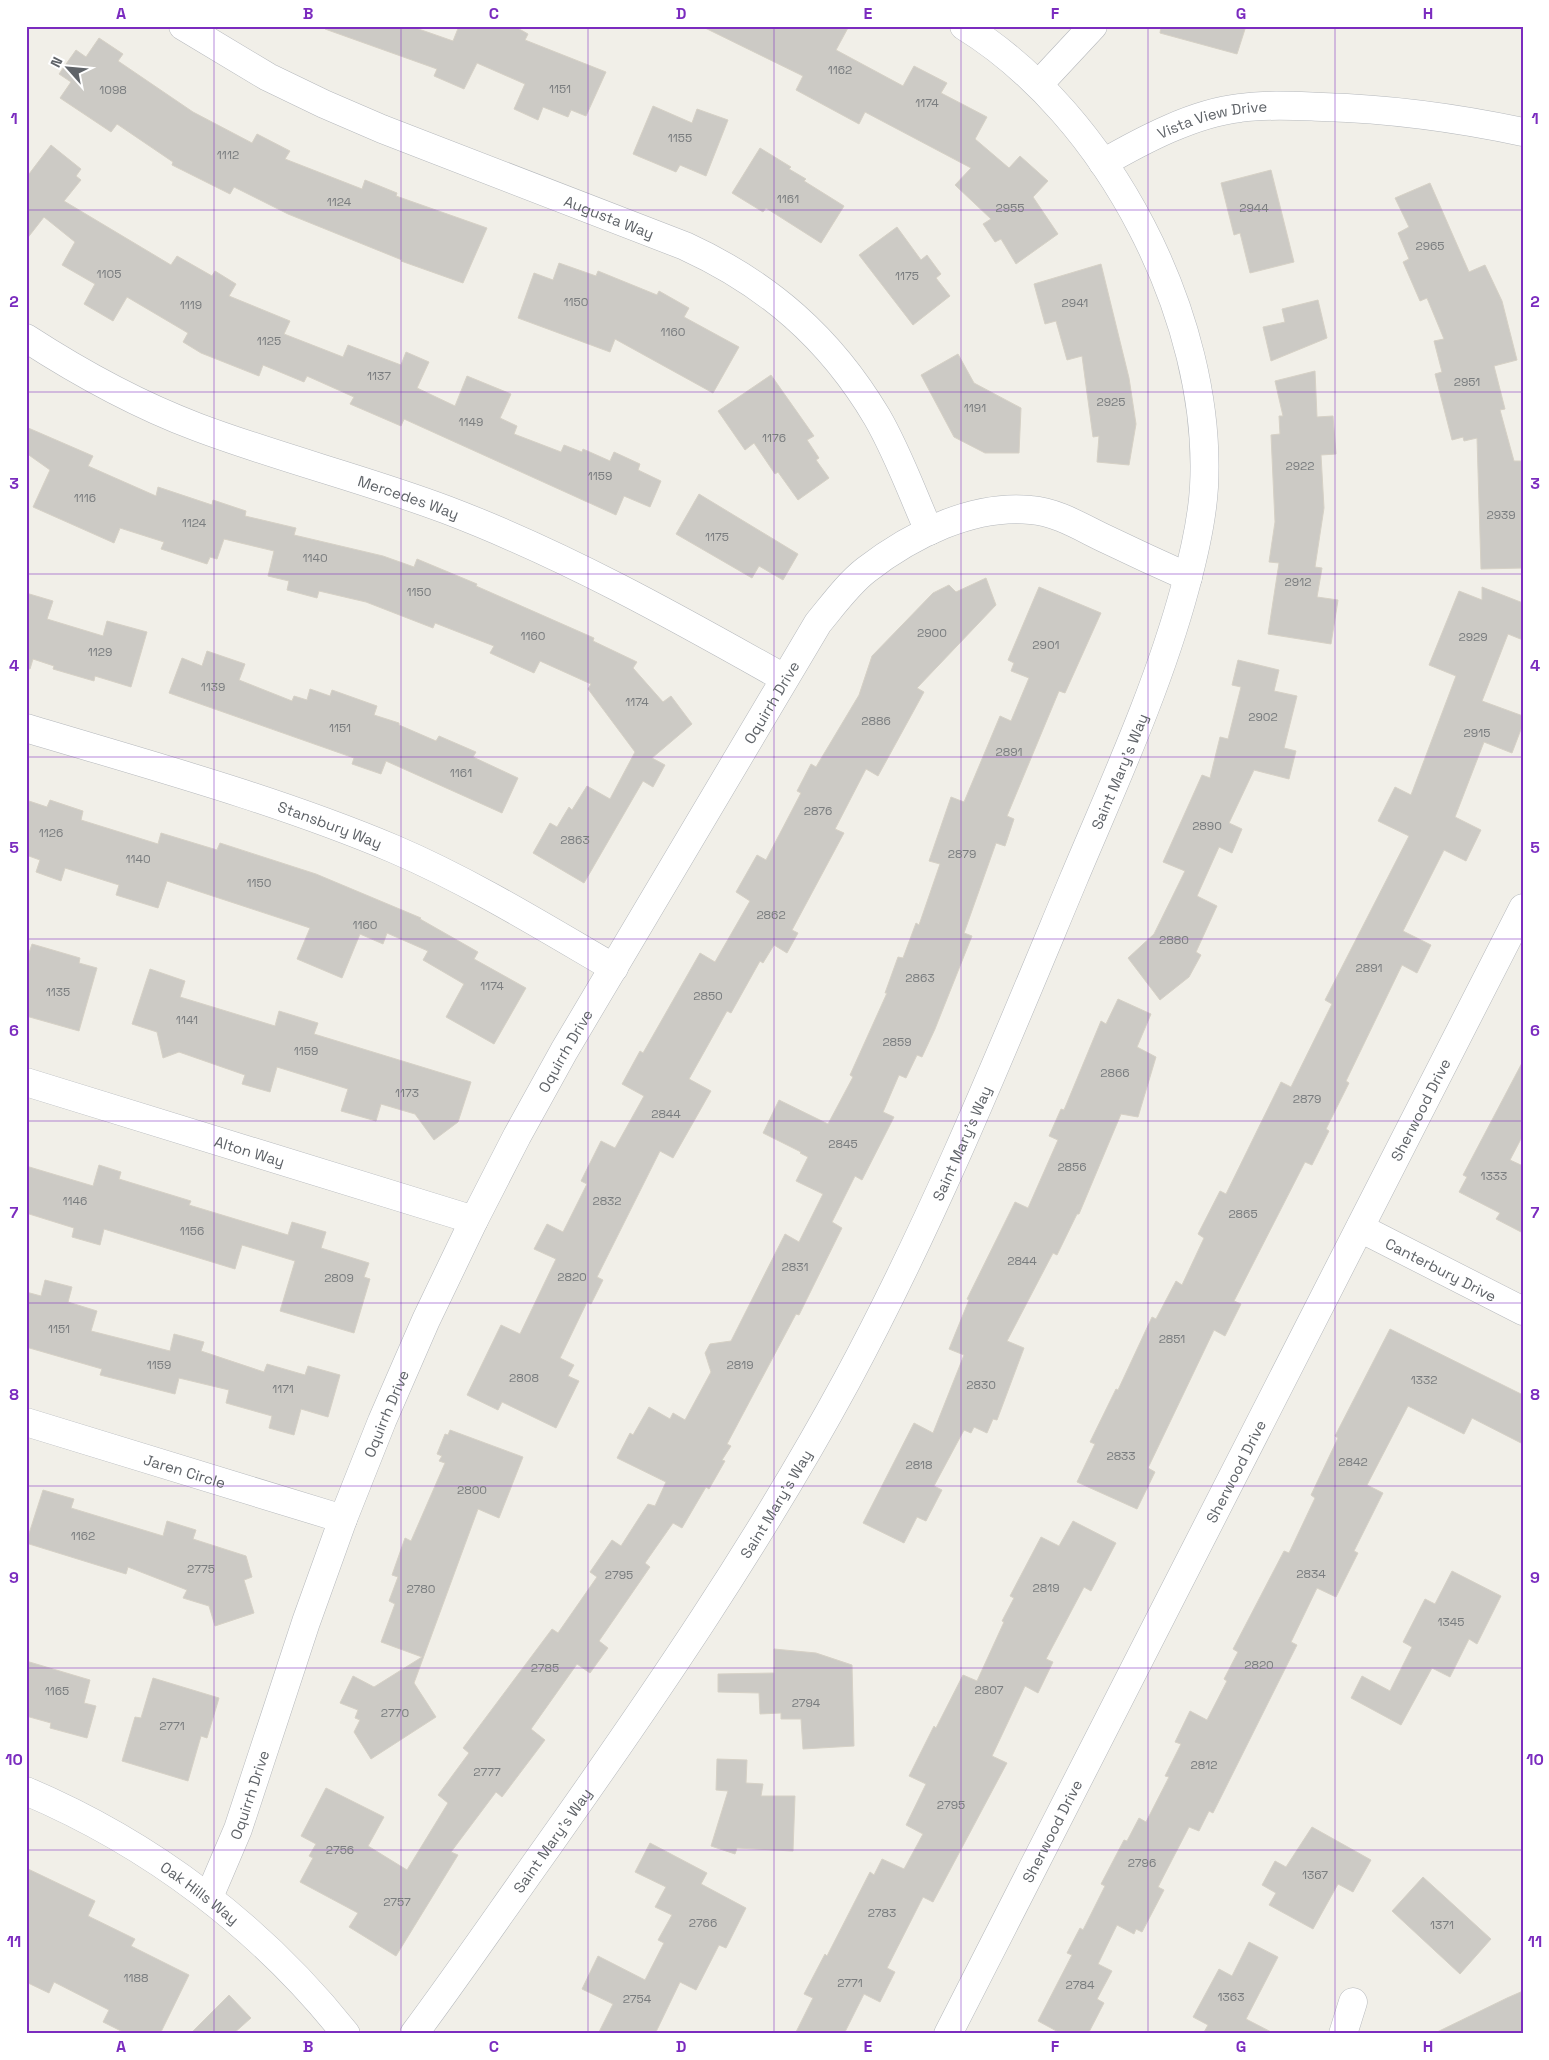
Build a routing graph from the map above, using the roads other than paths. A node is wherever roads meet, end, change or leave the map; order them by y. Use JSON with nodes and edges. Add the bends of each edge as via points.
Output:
{"nodes":[{"id":1,"x":183,"y":26,"type":"edge"},
{"id":2,"x":964,"y":26,"type":"edge"},
{"id":3,"x":1093,"y":26,"type":"edge"},
{"id":4,"x":1039,"y":84,"type":"junction"},
{"id":5,"x":1523,"y":132,"type":"edge"},
{"id":6,"x":1103,"y":163,"type":"junction"},
{"id":7,"x":26,"y":338,"type":"edge"},
{"id":8,"x":929,"y":531,"type":"junction"},
{"id":9,"x":1188,"y":577,"type":"junction"},
{"id":10,"x":784,"y":678,"type":"junction"},
{"id":11,"x":26,"y":728,"type":"edge"},
{"id":12,"x":1521,"y":914,"type":"edge"},
{"id":13,"x":614,"y":968,"type":"junction"},
{"id":14,"x":26,"y":1082,"type":"edge"},
{"id":15,"x":474,"y":1220,"type":"junction"},
{"id":16,"x":1360,"y":1228,"type":"junction"},
{"id":17,"x":1523,"y":1311,"type":"edge"},
{"id":18,"x":26,"y":1422,"type":"edge"},
{"id":19,"x":343,"y":1519,"type":"junction"},
{"id":20,"x":26,"y":1790,"type":"edge"},
{"id":21,"x":209,"y":1896,"type":"junction"},
{"id":22,"x":1353,"y":2002,"type":"dead end"},
{"id":23,"x":346,"y":2034,"type":"edge"},
{"id":24,"x":414,"y":2034,"type":"edge"},
{"id":25,"x":948,"y":2034,"type":"edge"},
{"id":26,"x":1343,"y":2034,"type":"edge"}],
"edges":[{"from":1,"to":8,"type":"street","name":"Augusta Way","via":[[268,77],[324,104],[685,246],[714,259],[768,292],[837,359],[877,418]]},
{"from":2,"to":4,"type":"street"},
{"from":3,"to":4,"type":"street"},
{"from":4,"to":6,"type":"street","via":[[1062,108]]},
{"from":5,"to":6,"type":"street","name":"Vista View Drive","via":[[1408,112],[1297,106],[1239,108],[1191,120]]},
{"from":6,"to":9,"type":"street","name":"Saint Mary's Way","via":[[1127,199],[1166,280],[1196,382],[1203,438],[1204,484],[1200,531]]},
{"from":7,"to":10,"type":"street","name":"Mercedes Way","via":[[152,409],[196,427],[410,497],[544,550],[634,595]]},
{"from":8,"to":9,"type":"street","name":"Oquirrh Drive","via":[[966,517],[1001,510],[1032,510],[1059,517]]},
{"from":8,"to":10,"type":"street","name":"Oquirrh Drive","via":[[865,570],[818,623]]},
{"from":9,"to":24,"type":"street","name":"Saint Mary's Way","via":[[1174,627],[1136,730],[963,1143],[848,1378],[751,1547],[606,1764]]},
{"from":10,"to":13,"type":"street","name":"Oquirrh Drive"},
{"from":11,"to":13,"type":"street","name":"Stansbury Way","via":[[256,798],[395,850],[496,899]]},
{"from":12,"to":16,"type":"street","name":"Sherwood Drive"},
{"from":13,"to":15,"type":"street","name":"Oquirrh Drive","via":[[564,1051]]},
{"from":14,"to":15,"type":"street","name":"Alton Way"},
{"from":15,"to":19,"type":"street","name":"Oquirrh Drive","via":[[386,1411]]},
{"from":16,"to":17,"type":"street","name":"Canterbury Drive"},
{"from":16,"to":25,"type":"street","name":"Sherwood Drive"},
{"from":18,"to":19,"type":"street","name":"Jaren Circle"},
{"from":19,"to":21,"type":"street","name":"Oquirrh Drive","via":[[238,1829]]},
{"from":20,"to":21,"type":"street","name":"Oak Hills Way","via":[[81,1816]]},
{"from":21,"to":23,"type":"street","name":"Oak Hills Way","via":[[299,1979]]},
{"from":22,"to":26,"type":"street"}]}
